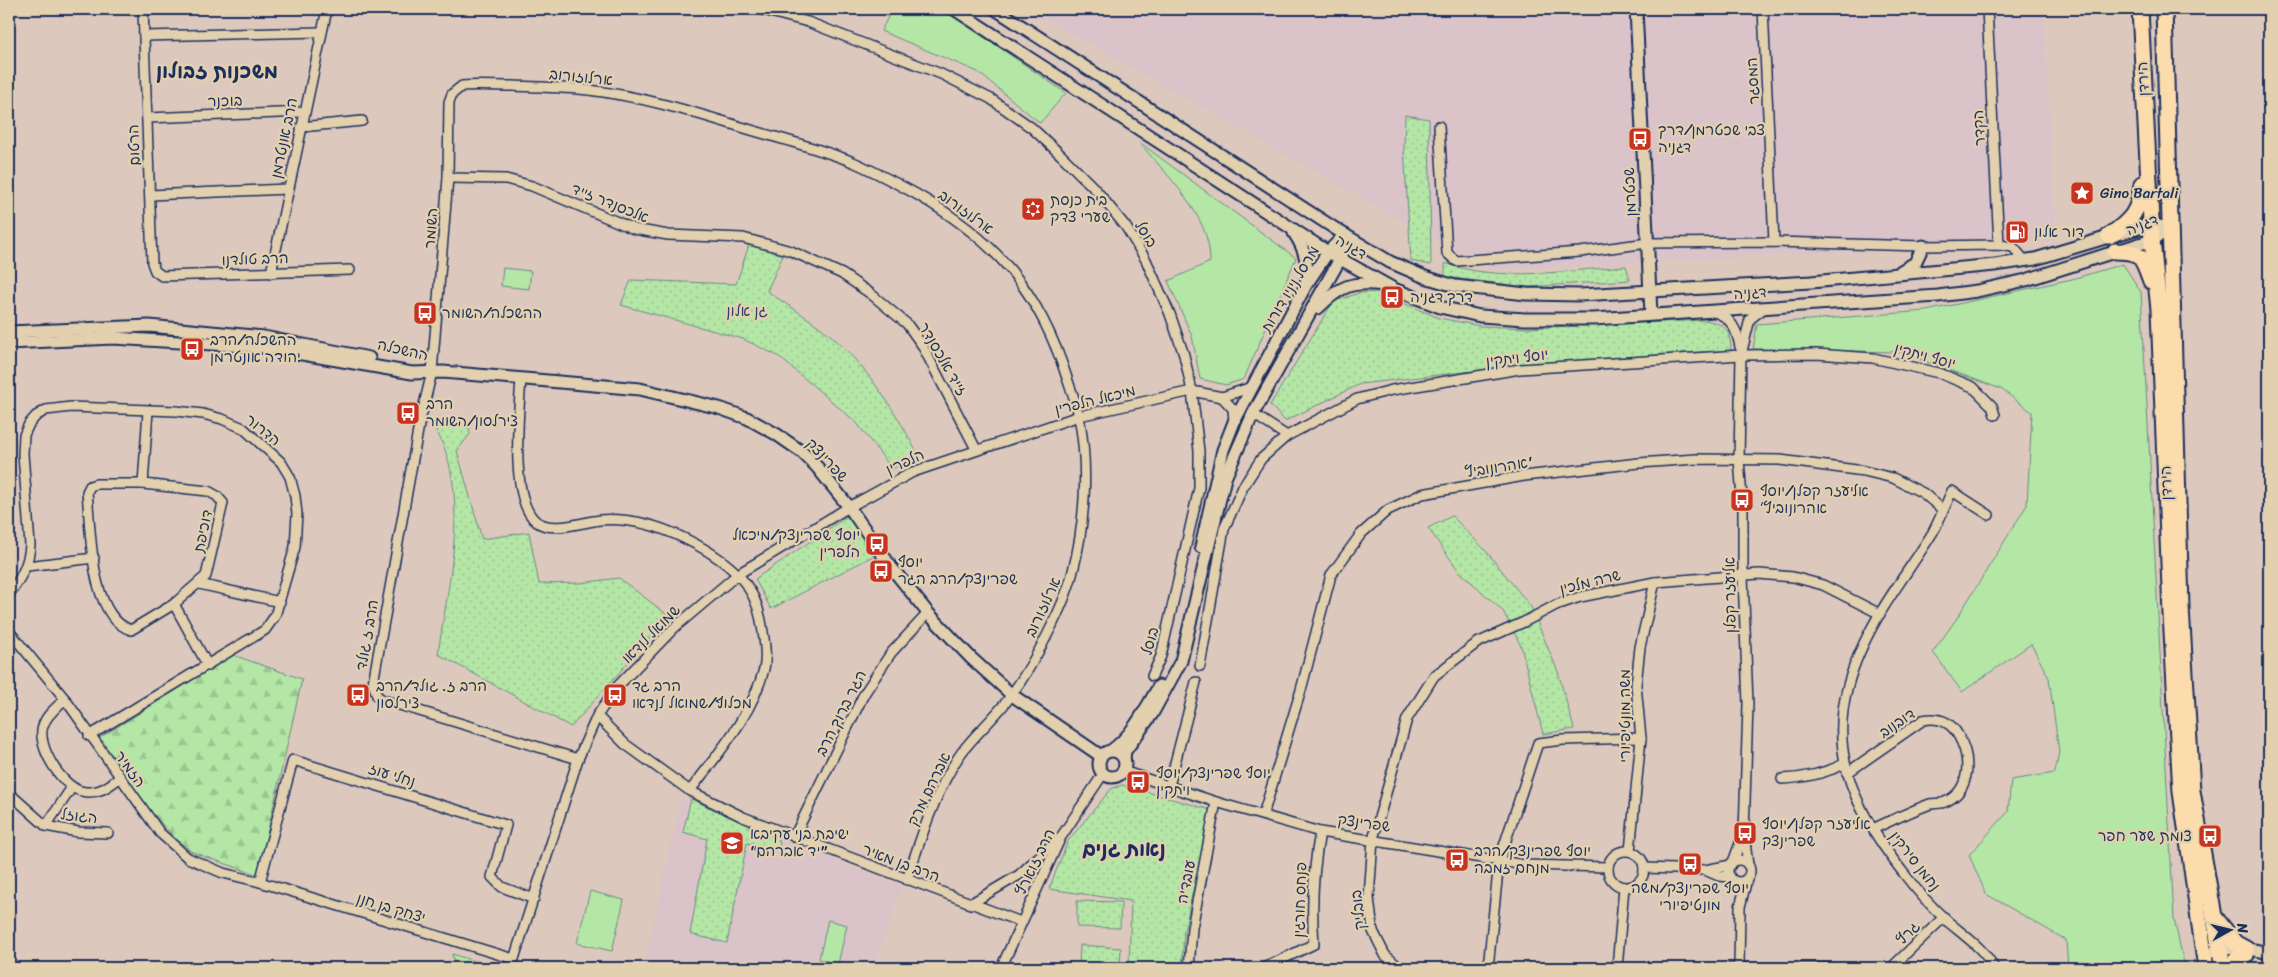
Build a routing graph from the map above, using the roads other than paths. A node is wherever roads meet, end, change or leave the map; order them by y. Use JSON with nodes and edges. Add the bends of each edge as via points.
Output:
{"nodes":[{"id":1,"x":143,"y":9,"type":"edge"},
{"id":2,"x":326,"y":9,"type":"edge"},
{"id":3,"x":758,"y":9,"type":"edge"},
{"id":4,"x":954,"y":9,"type":"edge"},
{"id":5,"x":995,"y":9,"type":"edge"},
{"id":6,"x":1636,"y":9,"type":"edge"},
{"id":7,"x":1763,"y":9,"type":"edge"},
{"id":8,"x":1987,"y":9,"type":"edge"},
{"id":9,"x":2140,"y":9,"type":"edge"},
{"id":10,"x":2164,"y":9,"type":"edge"},
{"id":11,"x":321,"y":32,"type":"junction"},
{"id":12,"x":144,"y":36,"type":"junction"},
{"id":13,"x":457,"y":89,"type":"joint"},
{"id":14,"x":304,"y":112,"type":"junction"},
{"id":15,"x":147,"y":118,"type":"junction"},
{"id":16,"x":362,"y":121,"type":"dead end"},
{"id":17,"x":1439,"y":126,"type":"dead end"},
{"id":18,"x":301,"y":127,"type":"junction"},
{"id":19,"x":2146,"y":127,"type":"junction"},
{"id":20,"x":448,"y":178,"type":"junction"},
{"id":21,"x":287,"y":189,"type":"junction"},
{"id":22,"x":150,"y":195,"type":"junction"},
{"id":23,"x":2152,"y":224,"type":"junction"},
{"id":24,"x":1290,"y":227,"type":"junction"},
{"id":25,"x":2171,"y":229,"type":"junction"},
{"id":26,"x":1345,"y":235,"type":"junction"},
{"id":27,"x":2109,"y":236,"type":"junction"},
{"id":28,"x":2152,"y":240,"type":"junction"},
{"id":29,"x":1774,"y":242,"type":"junction"},
{"id":30,"x":764,"y":243,"type":"joint"},
{"id":31,"x":1648,"y":243,"type":"junction"},
{"id":32,"x":1999,"y":245,"type":"junction"},
{"id":33,"x":1924,"y":246,"type":"junction"},
{"id":34,"x":2115,"y":251,"type":"junction"},
{"id":35,"x":1328,"y":252,"type":"junction"},
{"id":36,"x":1340,"y":259,"type":"junction"},
{"id":37,"x":2025,"y":260,"type":"junction"},
{"id":38,"x":350,"y":270,"type":"dead end"},
{"id":39,"x":272,"y":273,"type":"junction"},
{"id":40,"x":162,"y":276,"type":"joint"},
{"id":41,"x":1887,"y":276,"type":"junction"},
{"id":42,"x":1306,"y":285,"type":"junction"},
{"id":43,"x":1387,"y":285,"type":"junction"},
{"id":44,"x":1650,"y":291,"type":"junction"},
{"id":45,"x":2158,"y":297,"type":"junction"},
{"id":46,"x":1768,"y":307,"type":"junction"},
{"id":47,"x":1709,"y":311,"type":"junction"},
{"id":48,"x":1652,"y":314,"type":"junction"},
{"id":49,"x":1308,"y":318,"type":"junction"},
{"id":50,"x":9,"y":332,"type":"edge"},
{"id":51,"x":9,"y":343,"type":"edge"},
{"id":52,"x":1741,"y":355,"type":"junction"},
{"id":53,"x":432,"y":372,"type":"junction"},
{"id":54,"x":521,"y":379,"type":"junction"},
{"id":55,"x":1252,"y":387,"type":"junction"},
{"id":56,"x":1192,"y":391,"type":"junction"},
{"id":57,"x":1222,"y":397,"type":"junction"},
{"id":58,"x":148,"y":411,"type":"junction"},
{"id":59,"x":1253,"y":414,"type":"junction"},
{"id":60,"x":1995,"y":415,"type":"dead end"},
{"id":61,"x":1079,"y":416,"type":"junction"},
{"id":62,"x":1234,"y":422,"type":"junction"},
{"id":63,"x":1287,"y":436,"type":"junction"},
{"id":64,"x":976,"y":449,"type":"junction"},
{"id":65,"x":1739,"y":459,"type":"junction"},
{"id":66,"x":142,"y":484,"type":"junction"},
{"id":67,"x":849,"y":507,"type":"junction"},
{"id":68,"x":1943,"y":510,"type":"junction"},
{"id":69,"x":1989,"y":515,"type":"dead end"},
{"id":70,"x":94,"y":558,"type":"junction"},
{"id":71,"x":27,"y":566,"type":"junction"},
{"id":72,"x":738,"y":574,"type":"junction"},
{"id":73,"x":1743,"y":576,"type":"junction"},
{"id":74,"x":1655,"y":582,"type":"junction"},
{"id":75,"x":199,"y":584,"type":"junction"},
{"id":76,"x":9,"y":594,"type":"edge"},
{"id":77,"x":280,"y":602,"type":"junction"},
{"id":78,"x":174,"y":604,"type":"junction"},
{"id":79,"x":928,"y":613,"type":"junction"},
{"id":80,"x":1880,"y":614,"type":"junction"},
{"id":81,"x":9,"y":630,"type":"edge"},
{"id":82,"x":208,"y":666,"type":"junction"},
{"id":83,"x":1200,"y":666,"type":"dead end"},
{"id":84,"x":1152,"y":676,"type":"dead end"},
{"id":85,"x":1196,"y":682,"type":"dead end"},
{"id":86,"x":1012,"y":695,"type":"junction"},
{"id":87,"x":65,"y":699,"type":"junction"},
{"id":88,"x":597,"y":716,"type":"junction"},
{"id":89,"x":90,"y":736,"type":"junction"},
{"id":90,"x":1641,"y":738,"type":"junction"},
{"id":91,"x":1107,"y":753,"type":"junction"},
{"id":92,"x":578,"y":759,"type":"junction"},
{"id":93,"x":1124,"y":765,"type":"junction"},
{"id":94,"x":1846,"y":768,"type":"junction"},
{"id":95,"x":1103,"y":774,"type":"junction"},
{"id":96,"x":119,"y":778,"type":"junction"},
{"id":97,"x":1782,"y":779,"type":"dead end"},
{"id":98,"x":1169,"y":786,"type":"junction"},
{"id":99,"x":72,"y":787,"type":"junction"},
{"id":100,"x":690,"y":791,"type":"junction"},
{"id":101,"x":9,"y":794,"type":"edge"},
{"id":102,"x":1216,"y":802,"type":"junction"},
{"id":103,"x":1263,"y":815,"type":"junction"},
{"id":104,"x":46,"y":826,"type":"junction"},
{"id":105,"x":1873,"y":829,"type":"junction"},
{"id":106,"x":1320,"y":832,"type":"junction"},
{"id":107,"x":108,"y":833,"type":"dead end"},
{"id":108,"x":1744,"y":834,"type":"junction"},
{"id":109,"x":794,"y":837,"type":"junction"},
{"id":110,"x":1061,"y":837,"type":"junction"},
{"id":111,"x":1373,"y":839,"type":"junction"},
{"id":112,"x":1630,"y":851,"type":"junction"},
{"id":113,"x":1499,"y":861,"type":"junction"},
{"id":114,"x":1732,"y":864,"type":"junction"},
{"id":115,"x":1748,"y":865,"type":"junction"},
{"id":116,"x":1608,"y":867,"type":"junction"},
{"id":117,"x":1644,"y":868,"type":"junction"},
{"id":118,"x":1705,"y":870,"type":"junction"},
{"id":119,"x":1747,"y":878,"type":"junction"},
{"id":120,"x":1732,"y":879,"type":"junction"},
{"id":121,"x":907,"y":880,"type":"junction"},
{"id":122,"x":260,"y":882,"type":"junction"},
{"id":123,"x":1624,"y":887,"type":"junction"},
{"id":124,"x":534,"y":899,"type":"junction"},
{"id":125,"x":970,"y":904,"type":"junction"},
{"id":126,"x":1740,"y":907,"type":"junction"},
{"id":127,"x":2213,"y":914,"type":"junction"},
{"id":128,"x":1944,"y":917,"type":"junction"},
{"id":129,"x":1021,"y":922,"type":"junction"},
{"id":130,"x":2246,"y":952,"type":"junction"},
{"id":131,"x":2267,"y":952,"type":"edge"},
{"id":132,"x":514,"y":959,"type":"joint"},
{"id":133,"x":2223,"y":961,"type":"edge"},
{"id":134,"x":2205,"y":963,"type":"edge"},
{"id":135,"x":1001,"y":968,"type":"edge"},
{"id":136,"x":1189,"y":968,"type":"edge"},
{"id":137,"x":1264,"y":968,"type":"edge"},
{"id":138,"x":1400,"y":968,"type":"edge"},
{"id":139,"x":1488,"y":968,"type":"edge"},
{"id":140,"x":1617,"y":968,"type":"edge"},
{"id":141,"x":1735,"y":968,"type":"edge"},
{"id":142,"x":1749,"y":968,"type":"edge"},
{"id":143,"x":1801,"y":968,"type":"edge"},
{"id":144,"x":1842,"y":968,"type":"edge"},
{"id":145,"x":1891,"y":968,"type":"edge"},
{"id":146,"x":1994,"y":968,"type":"edge"}],
"edges":[{"from":1,"to":12,"type":"street","name":"הרטום"},
{"from":2,"to":11,"type":"street","name":"הרב אונטרמן"},
{"from":3,"to":56,"type":"street","name":"בוסל","via":[[808,22],[941,74],[991,99],[1032,128],[1096,190],[1131,235],[1170,314]]},
{"from":4,"to":24,"type":"street","name":"דגניה"},
{"from":5,"to":26,"type":"street","name":"דגניה"},
{"from":6,"to":31,"type":"street","name":"שכטרמן"},
{"from":7,"to":29,"type":"street","name":"המסגר"},
{"from":8,"to":32,"type":"street","name":"הקדר"},
{"from":9,"to":19,"type":"highway","name":"הירדן"},
{"from":10,"to":25,"type":"highway","name":"הירדן"},
{"from":11,"to":12,"type":"street"},
{"from":11,"to":14,"type":"street","name":"הרב אונטרמן"},
{"from":12,"to":15,"type":"street","name":"הרטום"},
{"from":13,"to":20,"type":"street","name":"השומר","via":[[449,102]]},
{"from":13,"to":61,"type":"street","name":"ארלוזורוב","via":[[470,86],[542,87],[625,96],[714,118],[844,159],[905,188],[952,215],[984,240],[1011,268],[1045,323]]},
{"from":14,"to":15,"type":"street","name":"בוכנר"},
{"from":14,"to":18,"type":"street","name":"הרב אונטרמן"},
{"from":15,"to":22,"type":"street","name":"הרטום"},
{"from":16,"to":18,"type":"street"},
{"from":17,"to":31,"type":"street","via":[[1447,253],[1456,261],[1580,252]]},
{"from":18,"to":21,"type":"street","name":"הרב אונטרמן"},
{"from":19,"to":23,"type":"highway","name":"הירדן"},
{"from":19,"to":27,"type":"highway","via":[[2140,202],[2126,224]]},
{"from":20,"to":30,"type":"street","name":"אלכסנדר זייד","via":[[506,179],[532,186],[649,233],[743,238]]},
{"from":20,"to":53,"type":"street","name":"השומר"},
{"from":21,"to":22,"type":"street"},
{"from":21,"to":39,"type":"street","name":"הרב אונטרמן"},
{"from":22,"to":40,"type":"street","name":"הרטום","via":[[152,263]]},
{"from":23,"to":25,"type":"street","name":"דגניה"},
{"from":23,"to":27,"type":"street","name":"דגניה"},
{"from":23,"to":28,"type":"highway","name":"הירדן"},
{"from":24,"to":35,"type":"street","name":"דגניה"},
{"from":24,"to":42,"type":"street","via":[[1306,256]]},
{"from":25,"to":28,"type":"street","name":"דגניה"},
{"from":25,"to":127,"type":"highway","name":"הירדן","via":[[2181,607],[2191,781]]},
{"from":26,"to":35,"type":"street","name":"מרסל ניניו דורות"},
{"from":26,"to":36,"type":"street","name":"מרסל ניניו דורות"},
{"from":26,"to":44,"type":"street","name":"דגניה","via":[[1390,262],[1455,286],[1526,294]]},
{"from":27,"to":37,"type":"street","name":"דגניה"},
{"from":28,"to":34,"type":"street","name":"דגניה"},
{"from":28,"to":45,"type":"highway","name":"הירדן"},
{"from":29,"to":31,"type":"street"},
{"from":29,"to":33,"type":"street"},
{"from":30,"to":64,"type":"street","name":"זייד אלכסנדר","via":[[814,260],[842,274],[907,324],[930,359]]},
{"from":31,"to":44,"type":"street","name":"שכטרמן"},
{"from":32,"to":33,"type":"street"},
{"from":32,"to":37,"type":"street","via":[[2014,247]]},
{"from":33,"to":41,"type":"street","via":[[1915,264]]},
{"from":34,"to":45,"type":"highway","via":[[2131,251],[2139,256]]},
{"from":34,"to":46,"type":"street","name":"דגניה","via":[[2026,280],[1977,290],[1893,300]]},
{"from":35,"to":36,"type":"street","name":"דגניה"},
{"from":35,"to":42,"type":"street","name":"מרסל ניניו דורות"},
{"from":36,"to":43,"type":"street","name":"דגניה"},
{"from":36,"to":49,"type":"street","name":"מרסל ניניו דורות"},
{"from":37,"to":41,"type":"street","name":"דגניה"},
{"from":38,"to":39,"type":"street","name":"הרב טולדנו"},
{"from":39,"to":40,"type":"street","name":"הרב טולדנו"},
{"from":41,"to":44,"type":"street","name":"דגניה"},
{"from":42,"to":55,"type":"street","name":"מרסל ניניו דורות"},
{"from":43,"to":48,"type":"street","name":"דגניה","via":[[1440,307],[1480,316],[1594,319]]},
{"from":43,"to":49,"type":"street","via":[[1364,283],[1342,287]]},
{"from":44,"to":48,"type":"street","name":"שכטרמן"},
{"from":45,"to":134,"type":"highway","name":"הירדן","via":[[2170,614],[2181,792]]},
{"from":46,"to":47,"type":"street","name":"דגניה"},
{"from":46,"to":52,"type":"street","name":"אליעזר קפלן","via":[[1750,319]]},
{"from":47,"to":48,"type":"street","name":"דגניה"},
{"from":47,"to":52,"type":"street","name":"אליעזר קפלן","via":[[1721,314],[1733,323]]},
{"from":49,"to":59,"type":"street","name":"מרסל ניניו דורות"},
{"from":50,"to":53,"type":"street","name":"ההשכלה","via":[[149,326],[245,335]]},
{"from":51,"to":53,"type":"street","name":"ההשכלה","via":[[113,338],[262,347],[412,373]]},
{"from":52,"to":60,"type":"street","name":"יוסף ויתקין","via":[[1816,354],[1903,363],[1973,387],[1992,406]]},
{"from":52,"to":63,"type":"street","name":"יוסף ויתקין","via":[[1520,369],[1392,390],[1357,399]]},
{"from":52,"to":65,"type":"street","name":"אליעזר קפלן"},
{"from":53,"to":54,"type":"street","name":"שפרינצק"},
{"from":53,"to":92,"type":"street","name":"הרב ז גולד","via":[[417,435],[374,690],[383,700]]},
{"from":54,"to":67,"type":"street","name":"שפרינצק","via":[[640,389],[684,398],[747,418],[802,452]]},
{"from":54,"to":72,"type":"street","via":[[518,427],[520,486],[524,504],[537,522],[550,527],[602,520],[663,529],[692,542]]},
{"from":55,"to":57,"type":"street"},
{"from":55,"to":62,"type":"street","name":"מרסל ניניו דורות"},
{"from":56,"to":57,"type":"street","name":"מיכאל הלפרין"},
{"from":56,"to":61,"type":"street","name":"מיכאל הלפרין"},
{"from":56,"to":84,"type":"street","name":"בוסל","via":[[1199,451],[1199,488],[1161,656]]},
{"from":57,"to":62,"type":"street","via":[[1233,409]]},
{"from":58,"to":66,"type":"street"},
{"from":58,"to":71,"type":"street","name":"הדרור","via":[[71,407],[46,410],[29,424],[24,435],[23,454],[30,545]]},
{"from":58,"to":77,"type":"street","name":"הדרור","via":[[202,414],[222,419],[243,428],[280,462],[290,477],[297,514],[295,547]]},
{"from":59,"to":63,"type":"street"},
{"from":59,"to":93,"type":"street","name":"מרסל ניניו דורות","via":[[1225,478],[1181,661],[1152,714],[1125,751]]},
{"from":61,"to":64,"type":"street","name":"מיכאל הלפרין"},
{"from":61,"to":86,"type":"street","name":"ארלוזורוב","via":[[1083,447],[1083,502],[1072,577],[1058,612]]},
{"from":62,"to":91,"type":"street","name":"מרסל ניניו דורות","via":[[1223,450],[1174,659],[1141,717],[1120,745]]},
{"from":63,"to":83,"type":"street","name":"יוסף ויתקין","via":[[1260,459],[1224,528]]},
{"from":64,"to":67,"type":"street","name":"הלפרין","via":[[913,472]]},
{"from":65,"to":68,"type":"street","name":"אהרונוביץ'","via":[[1814,463],[1893,478],[1923,494]]},
{"from":65,"to":73,"type":"street","name":"אליעזר קפלן"},
{"from":65,"to":103,"type":"street","name":"אהרונוביץ'","via":[[1639,464],[1524,476],[1422,494],[1388,510],[1361,534],[1331,575]]},
{"from":66,"to":70,"type":"street","name":"דוכיפת","via":[[90,486],[87,492]]},
{"from":66,"to":75,"type":"street","name":"דוכיפת","via":[[208,491],[223,503],[209,568]]},
{"from":67,"to":72,"type":"street","name":"שמואל לנדאו"},
{"from":67,"to":79,"type":"street","name":"שפרינצק"},
{"from":68,"to":69,"type":"street","name":"נחמן סירקין","via":[[1952,490]]},
{"from":68,"to":80,"type":"street","name":"נחמן סירקין","via":[[1934,530]]},
{"from":70,"to":71,"type":"street"},
{"from":70,"to":78,"type":"street","name":"דוכיפת","via":[[100,593],[107,611],[124,628],[136,629]]},
{"from":71,"to":76,"type":"street","name":"הדרור"},
{"from":72,"to":88,"type":"street","name":"שמואל לנדאו","via":[[674,628],[616,688]]},
{"from":72,"to":100,"type":"street","via":[[749,589],[762,622],[765,667],[742,721]]},
{"from":73,"to":74,"type":"street","name":"שרה מלכין"},
{"from":73,"to":80,"type":"street","name":"שרה מלכין","via":[[1792,577],[1823,585]]},
{"from":73,"to":108,"type":"street","name":"אליעזר קפלן","via":[[1748,704]]},
{"from":74,"to":90,"type":"street","name":"משה מונטיפיורי","via":[[1640,647],[1636,685]]},
{"from":74,"to":111,"type":"street","name":"שרה מלכין","via":[[1556,605],[1477,643],[1434,676],[1407,719]]},
{"from":75,"to":77,"type":"street"},
{"from":75,"to":78,"type":"street","name":"דוכיפת"},
{"from":77,"to":82,"type":"street","name":"הדרור","via":[[265,630]]},
{"from":78,"to":82,"type":"street"},
{"from":79,"to":86,"type":"street","name":"שפרינצק"},
{"from":79,"to":109,"type":"street","name":"הגר ברוך הרב","via":[[891,653],[864,694]]},
{"from":80,"to":94,"type":"street","name":"נחמן סירקין","via":[[1864,642],[1847,690],[1842,717]]},
{"from":81,"to":87,"type":"street","name":"הזמיר"},
{"from":82,"to":89,"type":"street","name":"הדרור"},
{"from":85,"to":98,"type":"street"},
{"from":86,"to":91,"type":"street","name":"שפרינצק"},
{"from":86,"to":121,"type":"street","name":"אברהם מרק","via":[[961,754],[923,832]]},
{"from":87,"to":89,"type":"street","name":"הזמיר"},
{"from":87,"to":99,"type":"street","name":"הגוזל","via":[[52,711],[41,735],[53,765]]},
{"from":88,"to":92,"type":"street","name":"שמואל לנדאו"},
{"from":88,"to":100,"type":"street","name":"הרב בן מאיר","via":[[624,744]]},
{"from":89,"to":96,"type":"street","name":"הזמיר"},
{"from":90,"to":112,"type":"street","name":"משה מונטיפיורי"},
{"from":90,"to":113,"type":"street","via":[[1563,740],[1538,744]]},
{"from":91,"to":93,"type":"street","via":[[1119,753]]},
{"from":91,"to":95,"type":"street","via":[[1099,765]]},
{"from":92,"to":124,"type":"street","name":"שמואל לנדאו"},
{"from":93,"to":95,"type":"street","via":[[1116,776]]},
{"from":93,"to":98,"type":"street","name":"שפרינצק"},
{"from":94,"to":97,"type":"street","via":[[1807,778]]},
{"from":94,"to":105,"type":"street","name":"נחמן סירקין","via":[[1861,811]]},
{"from":94,"to":105,"type":"street","name":"דובנוב","via":[[1923,720],[1943,720],[1954,729],[1964,746],[1968,762],[1966,779],[1958,792],[1945,802],[1932,804]]},
{"from":95,"to":110,"type":"street","name":"הרב זוארץ"},
{"from":96,"to":99,"type":"street","name":"הגוזל","via":[[105,790],[86,792]]},
{"from":96,"to":122,"type":"street","name":"הזמיר","via":[[160,833],[188,858],[224,873]]},
{"from":98,"to":102,"type":"street","name":"שפרינצק"},
{"from":99,"to":104,"type":"street","name":"הגוזל"},
{"from":100,"to":109,"type":"street","name":"הרב בן מאיר"},
{"from":101,"to":104,"type":"street","name":"הגוזל"},
{"from":102,"to":103,"type":"street","name":"שפרינצק"},
{"from":102,"to":136,"type":"street","name":"עובדיה","via":[[1192,928]]},
{"from":103,"to":106,"type":"street","name":"שפרינצק"},
{"from":104,"to":107,"type":"street","name":"הגוזל"},
{"from":105,"to":128,"type":"street","name":"נחמן סירקין","via":[[1905,876]]},
{"from":106,"to":111,"type":"street","name":"שפרינצק"},
{"from":106,"to":137,"type":"street","name":"פנחס חורגין","via":[[1312,897],[1314,944]]},
{"from":108,"to":114,"type":"street","name":"אליעזר קפלן"},
{"from":108,"to":115,"type":"street","name":"אליעזר קפלן"},
{"from":109,"to":121,"type":"street","name":"הרב בן מאיר"},
{"from":110,"to":125,"type":"street","via":[[1019,875]]},
{"from":110,"to":129,"type":"street","name":"הרב זוארץ"},
{"from":111,"to":113,"type":"street","name":"שפרינצק"},
{"from":111,"to":138,"type":"street","name":"בובליק","via":[[1369,898],[1373,931],[1385,955]]},
{"from":112,"to":116,"type":"street","via":[[1613,856]]},
{"from":112,"to":117,"type":"street","via":[[1640,857]]},
{"from":113,"to":116,"type":"street","name":"שפרינצק","via":[[1525,865]]},
{"from":113,"to":139,"type":"street"},
{"from":114,"to":115,"type":"street","via":[[1743,861]]},
{"from":114,"to":118,"type":"street"},
{"from":114,"to":120,"type":"street","via":[[1728,871]]},
{"from":115,"to":119,"type":"street","via":[[1750,872]]},
{"from":116,"to":123,"type":"street","via":[[1614,882]]},
{"from":117,"to":118,"type":"street"},
{"from":117,"to":123,"type":"street","via":[[1641,880]]},
{"from":118,"to":120,"type":"street"},
{"from":119,"to":120,"type":"street","via":[[1741,882]]},
{"from":119,"to":126,"type":"street"},
{"from":120,"to":126,"type":"street"},
{"from":121,"to":125,"type":"street","name":"הרב בן מאיר"},
{"from":122,"to":124,"type":"street","name":"נחלי עוז","via":[[293,760],[506,825],[492,877],[502,887]]},
{"from":122,"to":132,"type":"street","name":"יצחק בן חנן"},
{"from":123,"to":140,"type":"street"},
{"from":124,"to":132,"type":"street","name":"שמואל לנדאו"},
{"from":125,"to":129,"type":"street","name":"הרב בן מאיר"},
{"from":126,"to":141,"type":"street"},
{"from":127,"to":130,"type":"highway","via":[[2230,938]]},
{"from":127,"to":133,"type":"highway","name":"הירדן"},
{"from":128,"to":145,"type":"street","name":"גרץ"},
{"from":128,"to":146,"type":"street","name":"נחמן סירקין","via":[[1978,948]]},
{"from":129,"to":135,"type":"street","name":"הרב זוארץ"},
{"from":130,"to":131,"type":"street"},
{"from":130,"to":133,"type":"highway","via":[[2237,959]]},
{"from":133,"to":134,"type":"street"},
{"from":141,"to":142,"type":"street"},
{"from":143,"to":144,"type":"street"}]}
